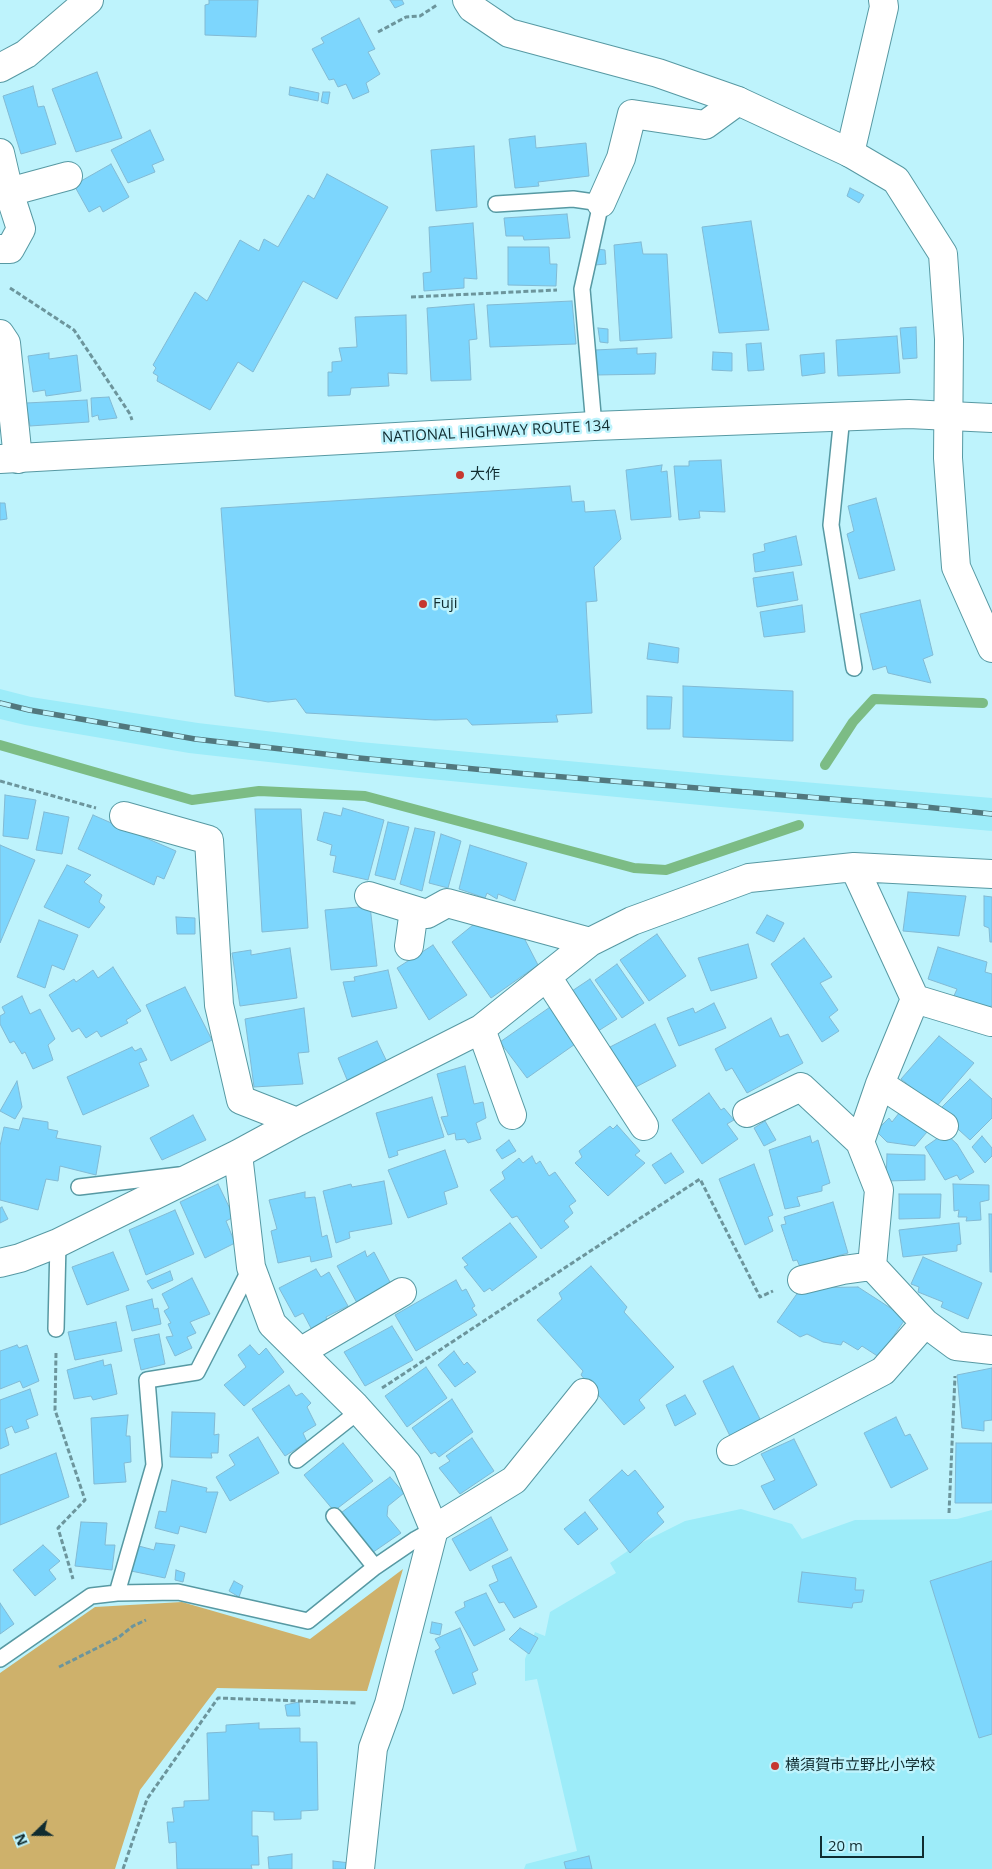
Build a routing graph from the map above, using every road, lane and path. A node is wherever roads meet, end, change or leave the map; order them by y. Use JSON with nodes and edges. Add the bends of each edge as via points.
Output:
{"nodes":[{"id":1,"x":89,"y":0,"type":"edge"},
{"id":2,"x":444,"y":0,"type":"edge"},
{"id":3,"x":467,"y":0,"type":"edge"},
{"id":4,"x":883,"y":0,"type":"edge"},
{"id":5,"x":378,"y":32,"type":"dead end"},
{"id":6,"x":0,"y":68,"type":"edge"},
{"id":7,"x":738,"y":101,"type":"junction"},
{"id":8,"x":0,"y":153,"type":"edge"},
{"id":9,"x":850,"y":153,"type":"junction"},
{"id":10,"x":68,"y":176,"type":"dead end"},
{"id":11,"x":10,"y":192,"type":"junction"},
{"id":12,"x":601,"y":203,"type":"junction"},
{"id":13,"x":496,"y":204,"type":"dead end"},
{"id":14,"x":0,"y":249,"type":"edge"},
{"id":15,"x":10,"y":288,"type":"dead end"},
{"id":16,"x":582,"y":289,"type":"junction"},
{"id":17,"x":411,"y":297,"type":"dead end"},
{"id":18,"x":0,"y":334,"type":"edge"},
{"id":19,"x":842,"y":416,"type":"junction"},
{"id":20,"x":948,"y":417,"type":"junction"},
{"id":21,"x":992,"y":418,"type":"edge"},
{"id":22,"x":594,"y":426,"type":"junction"},
{"id":23,"x":142,"y":452,"type":"junction"},
{"id":24,"x":9,"y":459,"type":"edge"},
{"id":25,"x":992,"y":648,"type":"edge"},
{"id":26,"x":854,"y":668,"type":"dead end"},
{"id":27,"x":0,"y":781,"type":"edge"},
{"id":28,"x":124,"y":816,"type":"joint"},
{"id":29,"x":854,"y":867,"type":"junction"},
{"id":30,"x":992,"y":874,"type":"edge"},
{"id":31,"x":369,"y":896,"type":"dead end"},
{"id":32,"x":414,"y":910,"type":"junction"},
{"id":33,"x":590,"y":942,"type":"junction"},
{"id":34,"x":408,"y":946,"type":"dead end"},
{"id":35,"x":547,"y":977,"type":"junction"},
{"id":36,"x":915,"y":999,"type":"junction"},
{"id":37,"x":991,"y":1022,"type":"edge"},
{"id":38,"x":480,"y":1029,"type":"junction"},
{"id":39,"x":880,"y":1084,"type":"junction"},
{"id":40,"x":746,"y":1113,"type":"dead end"},
{"id":41,"x":512,"y":1115,"type":"dead end"},
{"id":42,"x":297,"y":1122,"type":"junction"},
{"id":43,"x":644,"y":1126,"type":"dead end"},
{"id":44,"x":944,"y":1126,"type":"dead end"},
{"id":45,"x":860,"y":1142,"type":"junction"},
{"id":46,"x":238,"y":1154,"type":"junction"},
{"id":47,"x":197,"y":1173,"type":"junction"},
{"id":48,"x":79,"y":1187,"type":"dead end"},
{"id":49,"x":58,"y":1243,"type":"junction"},
{"id":50,"x":0,"y":1263,"type":"edge"},
{"id":51,"x":872,"y":1266,"type":"junction"},
{"id":52,"x":251,"y":1267,"type":"junction"},
{"id":53,"x":802,"y":1280,"type":"joint"},
{"id":54,"x":402,"y":1292,"type":"dead end"},
{"id":55,"x":925,"y":1323,"type":"junction"},
{"id":56,"x":56,"y":1329,"type":"joint"},
{"id":57,"x":956,"y":1346,"type":"junction"},
{"id":58,"x":992,"y":1350,"type":"edge"},
{"id":59,"x":300,"y":1352,"type":"junction"},
{"id":60,"x":584,"y":1393,"type":"dead end"},
{"id":61,"x":357,"y":1408,"type":"junction"},
{"id":62,"x":731,"y":1451,"type":"dead end"},
{"id":63,"x":297,"y":1460,"type":"dead end"},
{"id":64,"x":949,"y":1513,"type":"dead end"},
{"id":65,"x":334,"y":1516,"type":"dead end"},
{"id":66,"x":434,"y":1529,"type":"junction"},
{"id":67,"x":375,"y":1567,"type":"junction"},
{"id":68,"x":117,"y":1593,"type":"junction"},
{"id":69,"x":80,"y":1604,"type":"junction"},
{"id":70,"x":148,"y":1619,"type":"dead end"},
{"id":71,"x":0,"y":1659,"type":"edge"},
{"id":72,"x":59,"y":1667,"type":"dead end"},
{"id":73,"x":389,"y":1704,"type":"junction"},
{"id":74,"x":123,"y":1869,"type":"edge"},
{"id":75,"x":360,"y":1869,"type":"edge"}],
"edges":[{"from":1,"to":6,"type":"main road","via":[[26,54]]},
{"from":2,"to":5,"type":"path","via":[[420,16],[406,17]]},
{"from":3,"to":7,"type":"main road","via":[[472,8],[509,33],[658,72]]},
{"from":4,"to":9,"type":"main road"},
{"from":7,"to":9,"type":"main road"},
{"from":7,"to":12,"type":"main road","via":[[705,125],[632,114],[621,158]]},
{"from":8,"to":11,"type":"main road"},
{"from":9,"to":20,"type":"main road","via":[[896,180],[943,254],[950,339]]},
{"from":10,"to":11,"type":"main road"},
{"from":11,"to":14,"type":"main road","via":[[21,229],[10,250]]},
{"from":12,"to":13,"type":"lane","via":[[573,199]]},
{"from":12,"to":16,"type":"lane"},
{"from":15,"to":23,"type":"path","via":[[74,330],[130,414]]},
{"from":16,"to":17,"type":"path"},
{"from":16,"to":22,"type":"lane"},
{"from":18,"to":24,"type":"main road","via":[[6,343]]},
{"from":19,"to":20,"type":"main road","name":"NATIONAL HIGHWAY ROUTE 134","via":[[909,414]]},
{"from":19,"to":22,"type":"main road","name":"NATIONAL HIGHWAY ROUTE 134"},
{"from":19,"to":26,"type":"lane","via":[[831,524]]},
{"from":20,"to":21,"type":"main road","name":"NATIONAL HIGHWAY ROUTE 134"},
{"from":20,"to":25,"type":"main road","via":[[956,567]]},
{"from":22,"to":23,"type":"main road","name":"NATIONAL HIGHWAY ROUTE 134"},
{"from":23,"to":24,"type":"main road","name":"NATIONAL HIGHWAY ROUTE 134"},
{"from":27,"to":28,"type":"path"},
{"from":28,"to":42,"type":"main road","via":[[209,840],[219,1005],[242,1100]]},
{"from":29,"to":30,"type":"main road"},
{"from":29,"to":33,"type":"main road","via":[[749,878],[632,921]]},
{"from":29,"to":36,"type":"main road"},
{"from":31,"to":32,"type":"main road"},
{"from":32,"to":33,"type":"main road","via":[[427,914],[447,903]]},
{"from":32,"to":34,"type":"main road"},
{"from":33,"to":35,"type":"main road"},
{"from":35,"to":38,"type":"main road"},
{"from":35,"to":43,"type":"main road"},
{"from":36,"to":37,"type":"main road"},
{"from":36,"to":39,"type":"main road"},
{"from":38,"to":41,"type":"main road"},
{"from":38,"to":42,"type":"main road"},
{"from":39,"to":44,"type":"main road"},
{"from":39,"to":45,"type":"main road"},
{"from":40,"to":45,"type":"main road","via":[[801,1087]]},
{"from":42,"to":46,"type":"main road"},
{"from":45,"to":51,"type":"main road","via":[[879,1190]]},
{"from":46,"to":47,"type":"main road"},
{"from":46,"to":52,"type":"main road"},
{"from":47,"to":48,"type":"lane"},
{"from":47,"to":49,"type":"main road"},
{"from":49,"to":50,"type":"main road"},
{"from":49,"to":56,"type":"lane"},
{"from":51,"to":53,"type":"main road"},
{"from":51,"to":55,"type":"main road"},
{"from":52,"to":59,"type":"main road","via":[[272,1324]]},
{"from":52,"to":68,"type":"lane","via":[[197,1372],[147,1380],[154,1465]]},
{"from":53,"to":61,"type":"path","via":[[760,1297],[700,1179]]},
{"from":54,"to":59,"type":"main road"},
{"from":55,"to":57,"type":"main road"},
{"from":55,"to":62,"type":"main road","via":[[883,1371]]},
{"from":56,"to":69,"type":"path","via":[[55,1410],[84,1500],[58,1528]]},
{"from":57,"to":58,"type":"main road"},
{"from":57,"to":64,"type":"path"},
{"from":59,"to":61,"type":"main road"},
{"from":60,"to":66,"type":"main road","via":[[514,1480]]},
{"from":61,"to":63,"type":"lane"},
{"from":61,"to":66,"type":"main road","via":[[407,1464]]},
{"from":65,"to":67,"type":"lane"},
{"from":66,"to":67,"type":"lane"},
{"from":66,"to":73,"type":"main road"},
{"from":67,"to":68,"type":"lane","via":[[308,1621],[178,1592]]},
{"from":68,"to":69,"type":"lane","via":[[90,1596]]},
{"from":69,"to":71,"type":"lane"},
{"from":70,"to":72,"type":"path"},
{"from":73,"to":74,"type":"path","via":[[218,1698],[147,1799]]},
{"from":73,"to":75,"type":"main road","via":[[373,1748]]}]}
